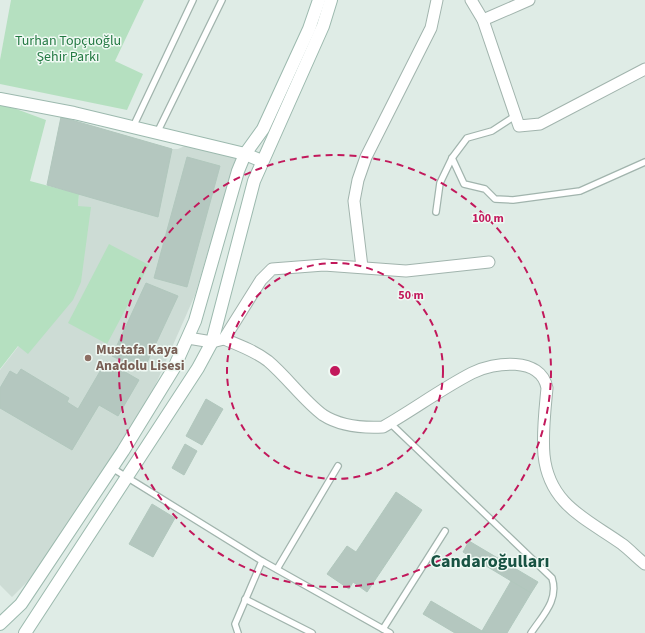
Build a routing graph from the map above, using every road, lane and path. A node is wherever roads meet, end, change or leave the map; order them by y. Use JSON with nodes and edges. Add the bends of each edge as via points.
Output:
{"nodes":[{"id":1,"x":193,"y":0,"type":"edge"},
{"id":2,"x":222,"y":0,"type":"edge"},
{"id":3,"x":319,"y":0,"type":"edge"},
{"id":4,"x":331,"y":0,"type":"edge"},
{"id":5,"x":437,"y":0,"type":"edge"},
{"id":6,"x":470,"y":0,"type":"edge"},
{"id":7,"x":529,"y":0,"type":"edge"},
{"id":8,"x":483,"y":20,"type":"junction"},
{"id":9,"x":645,"y":69,"type":"edge"},
{"id":10,"x":0,"y":99,"type":"edge"},
{"id":11,"x":515,"y":116,"type":"junction"},
{"id":12,"x":133,"y":127,"type":"junction"},
{"id":13,"x":157,"y":133,"type":"junction"},
{"id":14,"x":245,"y":154,"type":"junction"},
{"id":15,"x":452,"y":158,"type":"junction"},
{"id":16,"x":262,"y":161,"type":"junction"},
{"id":17,"x":645,"y":162,"type":"edge"},
{"id":18,"x":436,"y":212,"type":"dead end"},
{"id":19,"x":489,"y":262,"type":"dead end"},
{"id":20,"x":362,"y":267,"type":"junction"},
{"id":21,"x":188,"y":338,"type":"junction"},
{"id":22,"x":224,"y":339,"type":"junction"},
{"id":23,"x":212,"y":342,"type":"junction"},
{"id":24,"x":390,"y":423,"type":"junction"},
{"id":25,"x":338,"y":466,"type":"dead end"},
{"id":26,"x":112,"y":468,"type":"junction"},
{"id":27,"x":127,"y":478,"type":"junction"},
{"id":28,"x":445,"y":531,"type":"dead end"},
{"id":29,"x":262,"y":561,"type":"junction"},
{"id":30,"x":645,"y":564,"type":"edge"},
{"id":31,"x":277,"y":569,"type":"junction"},
{"id":32,"x":245,"y":599,"type":"junction"},
{"id":33,"x":0,"y":624,"type":"edge"},
{"id":34,"x":383,"y":629,"type":"junction"},
{"id":35,"x":25,"y":633,"type":"edge"},
{"id":36,"x":238,"y":633,"type":"edge"},
{"id":37,"x":312,"y":633,"type":"edge"},
{"id":38,"x":390,"y":633,"type":"edge"},
{"id":39,"x":531,"y":633,"type":"edge"}],
"edges":[{"from":1,"to":12,"type":"lane"},
{"from":2,"to":13,"type":"lane"},
{"from":3,"to":14,"type":"main road","via":[[304,40],[263,129]]},
{"from":4,"to":16,"type":"main road","via":[[324,26]]},
{"from":5,"to":20,"type":"street","via":[[431,28],[366,157],[358,180],[354,201]]},
{"from":6,"to":8,"type":"street"},
{"from":7,"to":8,"type":"street"},
{"from":8,"to":11,"type":"street"},
{"from":9,"to":11,"type":"street","via":[[540,124],[519,126]]},
{"from":10,"to":12,"type":"main road"},
{"from":11,"to":15,"type":"lane","via":[[492,131],[467,138]]},
{"from":12,"to":13,"type":"main road"},
{"from":13,"to":14,"type":"main road"},
{"from":14,"to":16,"type":"main road"},
{"from":14,"to":21,"type":"main road"},
{"from":15,"to":17,"type":"lane","via":[[464,184],[485,188],[495,199],[514,200],[580,191]]},
{"from":15,"to":18,"type":"lane","via":[[440,184]]},
{"from":16,"to":23,"type":"main road","via":[[254,181]]},
{"from":19,"to":20,"type":"street","via":[[406,272]]},
{"from":20,"to":22,"type":"street","via":[[324,265],[272,269],[260,280]]},
{"from":21,"to":23,"type":"street"},
{"from":21,"to":26,"type":"main road","via":[[174,368]]},
{"from":22,"to":23,"type":"street"},
{"from":22,"to":24,"type":"street","via":[[267,360],[324,415],[353,426],[368,428],[383,427]]},
{"from":23,"to":27,"type":"main road"},
{"from":24,"to":30,"type":"street","via":[[473,372],[509,364],[533,368],[546,379],[544,456],[553,487],[567,506],[622,544]]},
{"from":24,"to":39,"type":"lane","via":[[552,578],[556,588],[552,601]]},
{"from":25,"to":31,"type":"lane"},
{"from":26,"to":27,"type":"lane"},
{"from":26,"to":33,"type":"main road","via":[[21,604]]},
{"from":27,"to":29,"type":"lane"},
{"from":27,"to":35,"type":"main road"},
{"from":28,"to":34,"type":"lane"},
{"from":29,"to":31,"type":"lane"},
{"from":29,"to":32,"type":"lane"},
{"from":31,"to":34,"type":"lane"},
{"from":32,"to":36,"type":"lane","via":[[235,624]]},
{"from":32,"to":37,"type":"lane"},
{"from":34,"to":38,"type":"lane"}]}
